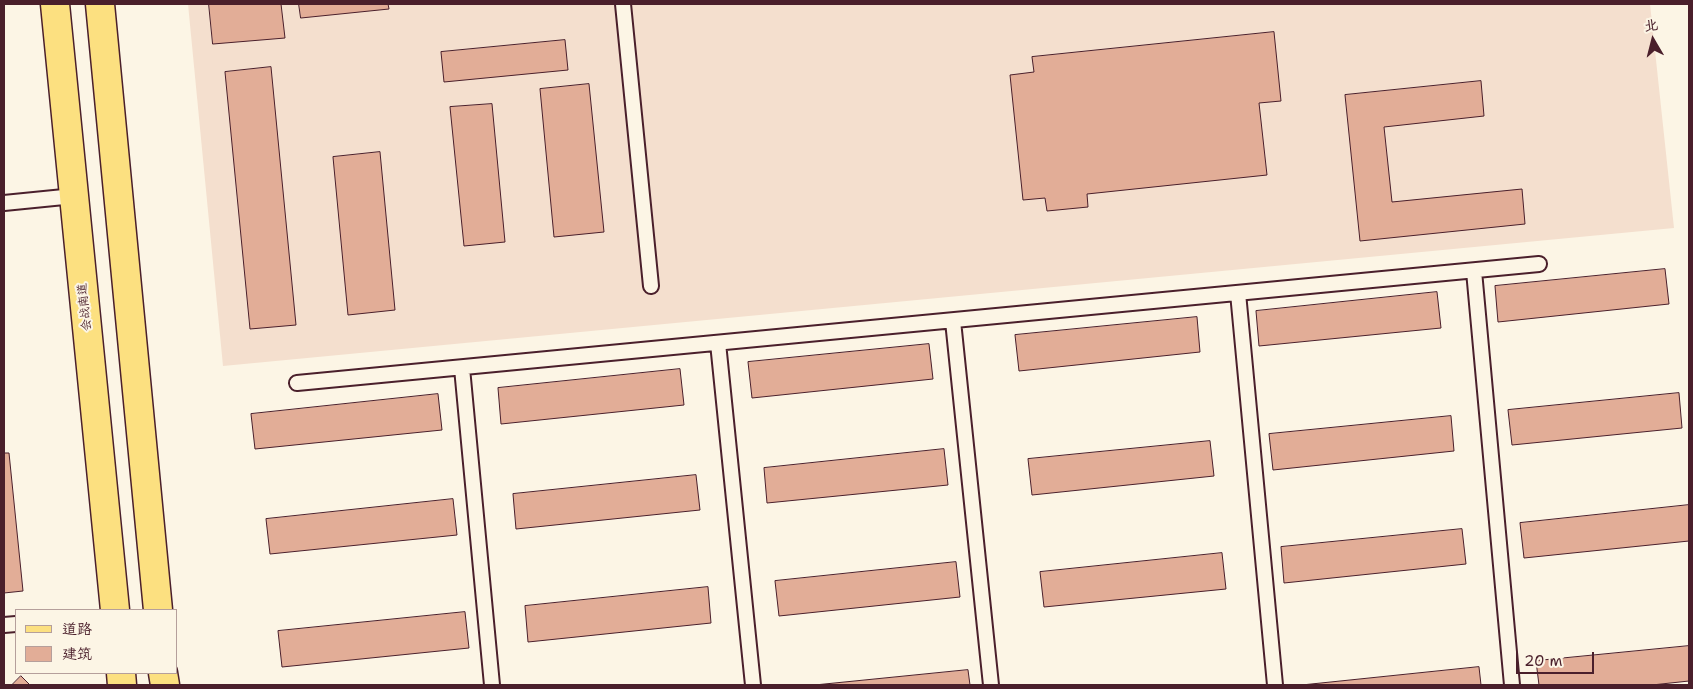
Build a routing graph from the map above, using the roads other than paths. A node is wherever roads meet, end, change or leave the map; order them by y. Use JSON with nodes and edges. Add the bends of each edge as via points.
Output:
{"nodes":[{"id":1,"x":55,"y":4,"type":"edge"},
{"id":2,"x":100,"y":4,"type":"edge"},
{"id":3,"x":623,"y":4,"type":"edge"},
{"id":4,"x":74,"y":196,"type":"junction"},
{"id":5,"x":4,"y":203,"type":"edge"},
{"id":6,"x":1539,"y":264,"type":"dead end"},
{"id":7,"x":1474,"y":271,"type":"junction"},
{"id":8,"x":652,"y":286,"type":"dead end"},
{"id":9,"x":1238,"y":293,"type":"junction"},
{"id":10,"x":953,"y":321,"type":"junction"},
{"id":11,"x":718,"y":343,"type":"junction"},
{"id":12,"x":462,"y":368,"type":"junction"},
{"id":13,"x":297,"y":384,"type":"dead end"},
{"id":14,"x":115,"y":609,"type":"edge"},
{"id":15,"x":158,"y":609,"type":"edge"},
{"id":16,"x":492,"y":685,"type":"edge"},
{"id":17,"x":753,"y":685,"type":"edge"},
{"id":18,"x":991,"y":685,"type":"edge"},
{"id":19,"x":1275,"y":685,"type":"edge"},
{"id":20,"x":1512,"y":685,"type":"edge"}],
"edges":[{"from":1,"to":4,"type":"main road","name":"会战南道"},
{"from":2,"to":15,"type":"main road"},
{"from":3,"to":8,"type":"lane"},
{"from":4,"to":5,"type":"lane"},
{"from":4,"to":14,"type":"main road","name":"会战南道"},
{"from":6,"to":7,"type":"lane"},
{"from":7,"to":9,"type":"lane"},
{"from":7,"to":20,"type":"lane"},
{"from":9,"to":10,"type":"lane"},
{"from":9,"to":19,"type":"lane"},
{"from":10,"to":11,"type":"lane"},
{"from":10,"to":18,"type":"lane"},
{"from":11,"to":12,"type":"lane"},
{"from":11,"to":17,"type":"lane"},
{"from":12,"to":13,"type":"lane"},
{"from":12,"to":16,"type":"lane"}]}
